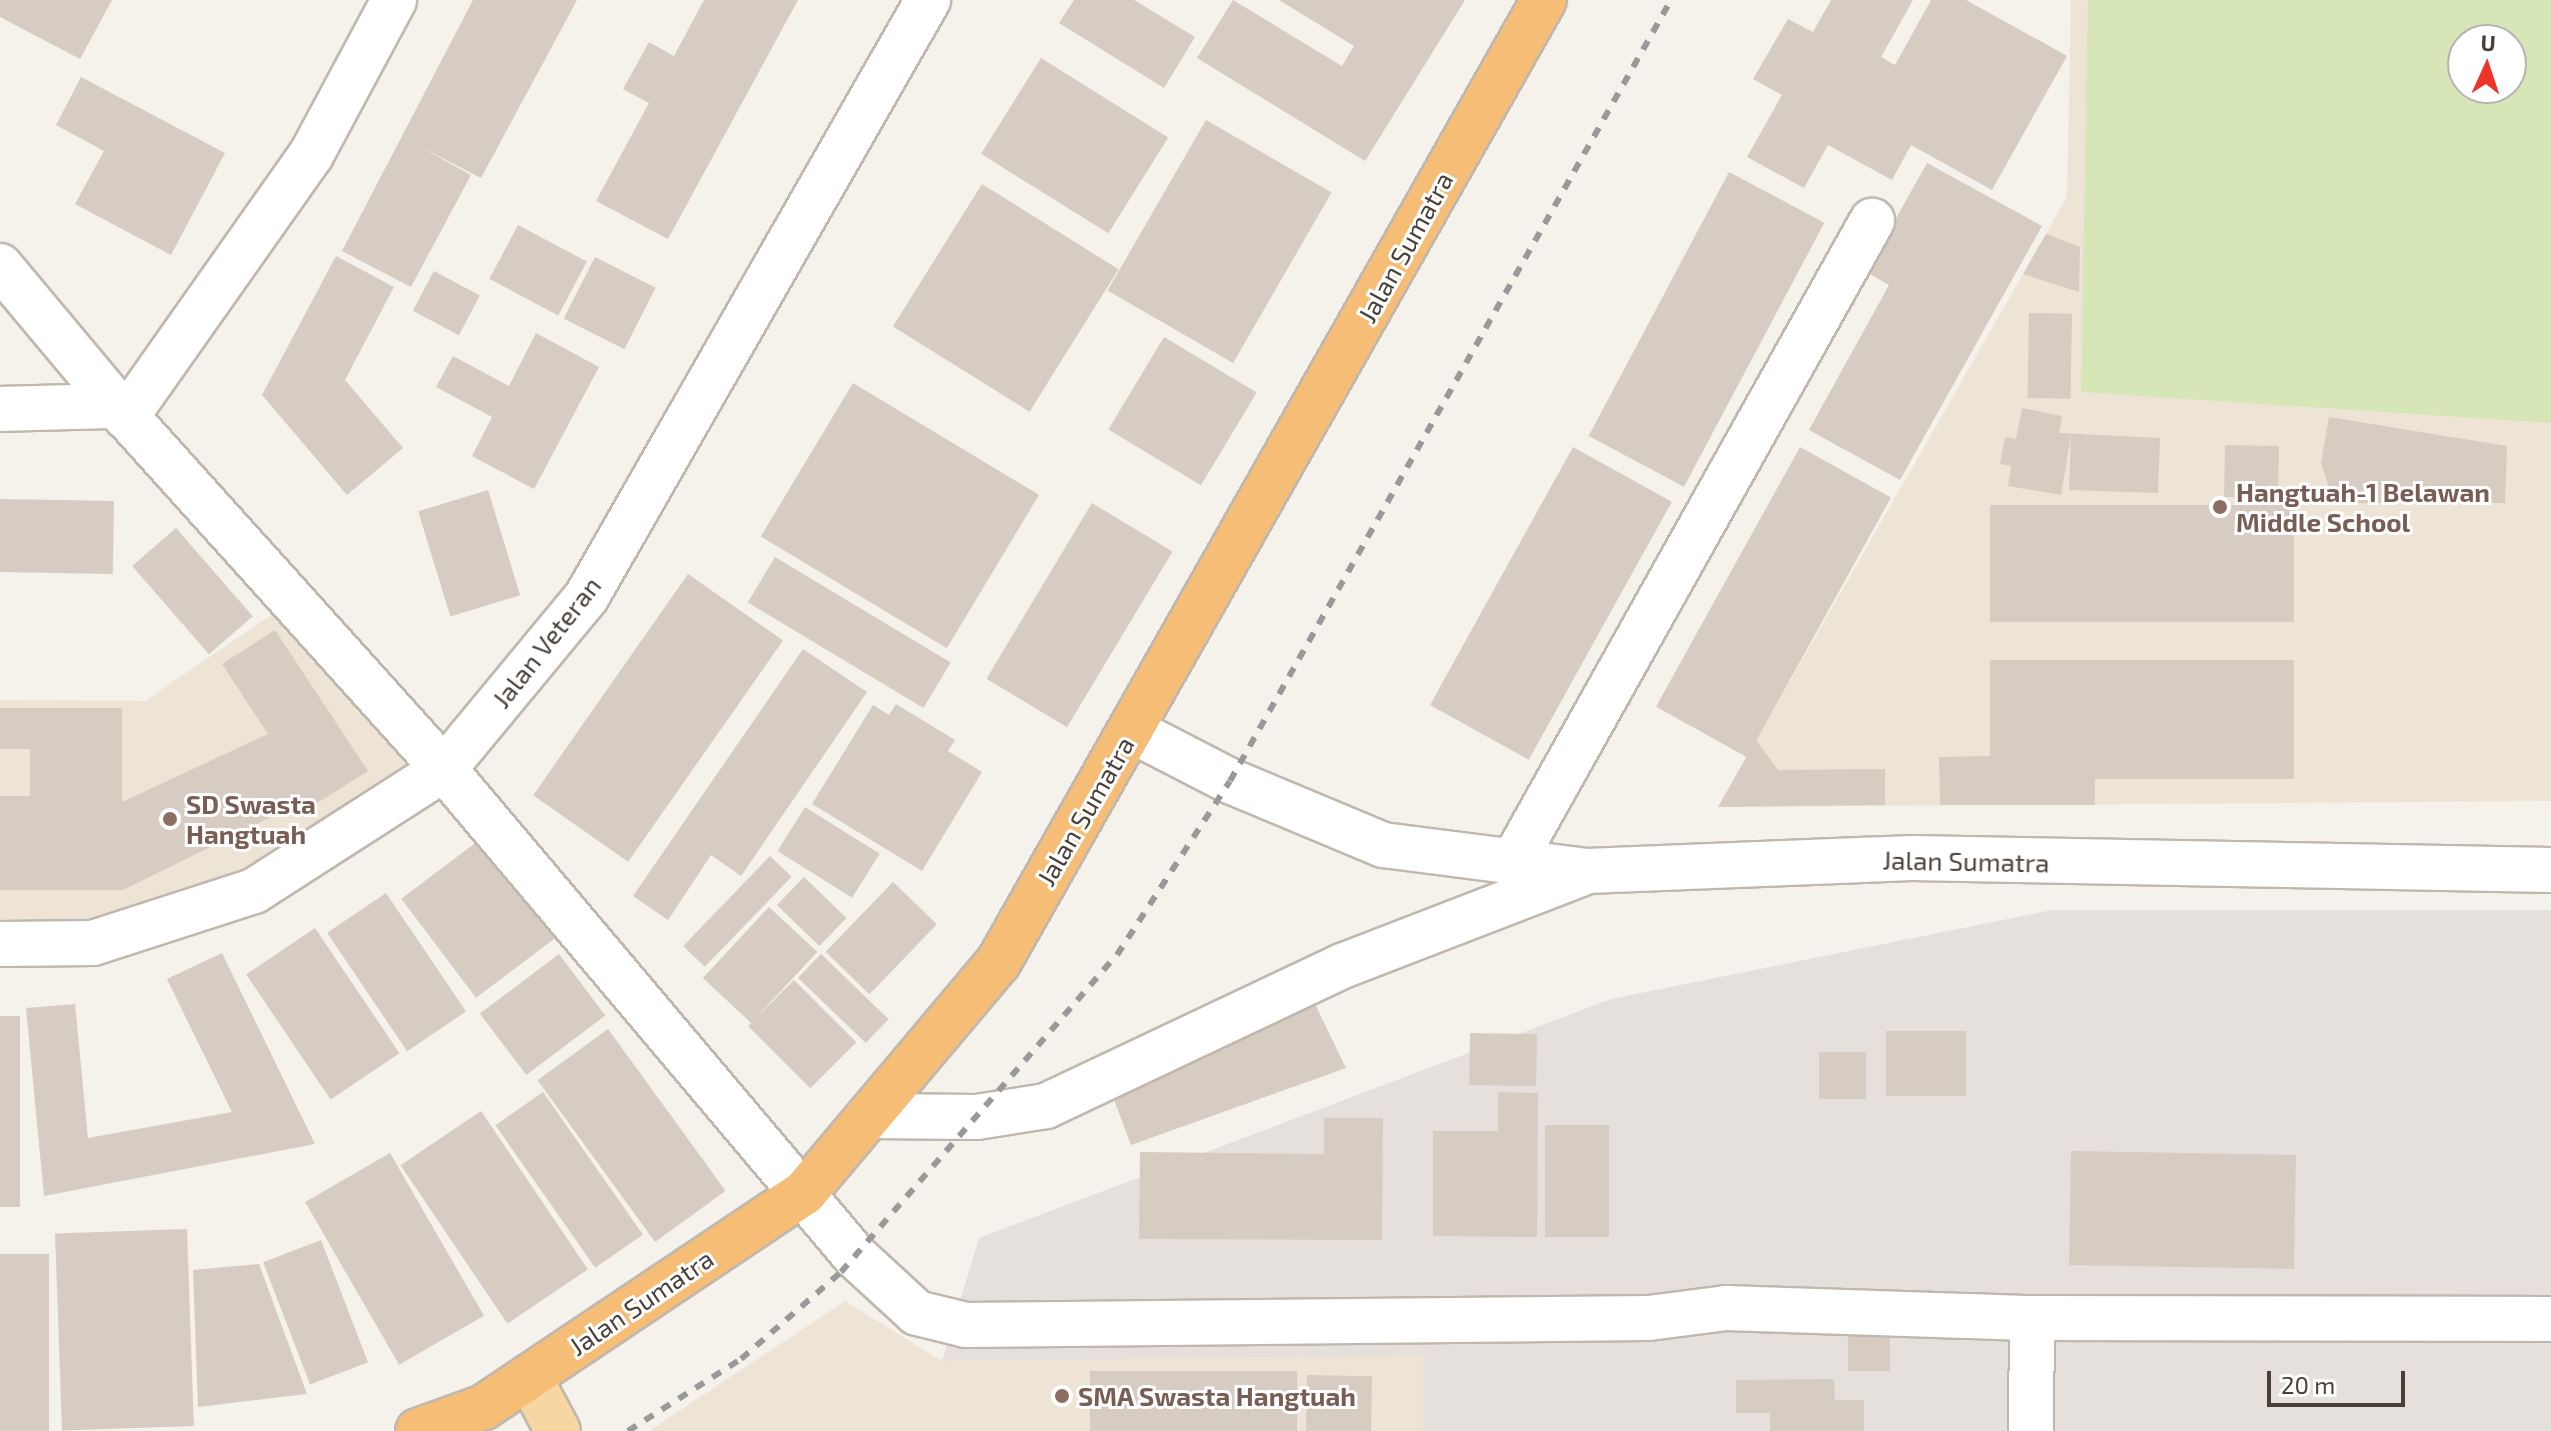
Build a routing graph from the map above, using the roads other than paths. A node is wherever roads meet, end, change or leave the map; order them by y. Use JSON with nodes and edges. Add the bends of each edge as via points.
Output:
{"nodes":[{"id":1,"x":394,"y":0,"type":"edge"},
{"id":2,"x":928,"y":0,"type":"edge"},
{"id":3,"x":1544,"y":0,"type":"edge"},
{"id":4,"x":1872,"y":221,"type":"dead end"},
{"id":5,"x":0,"y":266,"type":"edge"},
{"id":6,"x":0,"y":409,"type":"edge"},
{"id":7,"x":122,"y":412,"type":"junction"},
{"id":8,"x":1131,"y":730,"type":"junction"},
{"id":9,"x":444,"y":769,"type":"junction"},
{"id":10,"x":1513,"y":862,"type":"junction"},
{"id":11,"x":2551,"y":870,"type":"edge"},
{"id":12,"x":1587,"y":871,"type":"junction"},
{"id":13,"x":0,"y":944,"type":"edge"},
{"id":14,"x":869,"y":1116,"type":"junction"},
{"id":15,"x":804,"y":1193,"type":"junction"},
{"id":16,"x":2032,"y":1318,"type":"junction"},
{"id":17,"x":2551,"y":1319,"type":"edge"},
{"id":18,"x":529,"y":1377,"type":"junction"},
{"id":19,"x":489,"y":1419,"type":"edge"},
{"id":20,"x":418,"y":1431,"type":"edge"},
{"id":21,"x":558,"y":1431,"type":"edge"},
{"id":22,"x":2031,"y":1431,"type":"edge"}],
"edges":[{"from":1,"to":7,"type":"street","via":[[311,155]]},
{"from":2,"to":9,"type":"street","name":"Jalan Veteran","via":[[587,596]]},
{"from":3,"to":8,"type":"highway","name":"Jalan Sumatra"},
{"from":4,"to":10,"type":"street"},
{"from":5,"to":7,"type":"street"},
{"from":6,"to":7,"type":"street"},
{"from":7,"to":9,"type":"street"},
{"from":8,"to":10,"type":"street","name":"Jalan Sumatra","via":[[1230,781],[1383,845]]},
{"from":8,"to":14,"type":"highway","name":"Jalan Sumatra","via":[[998,963]]},
{"from":9,"to":13,"type":"street","name":"Jalan Veteran","via":[[254,891],[93,943]]},
{"from":9,"to":15,"type":"street"},
{"from":10,"to":12,"type":"street","name":"Jalan Sumatra"},
{"from":11,"to":12,"type":"street","name":"Jalan Sumatra","via":[[1912,858]]},
{"from":12,"to":14,"type":"street","via":[[1342,966],[1046,1106],[977,1117]]},
{"from":14,"to":15,"type":"highway","name":"Jalan Sumatra"},
{"from":15,"to":16,"type":"street","via":[[855,1256],[917,1313],[966,1325],[1649,1318],[1726,1308]]},
{"from":15,"to":18,"type":"highway","name":"Jalan Sumatra"},
{"from":16,"to":17,"type":"street"},
{"from":16,"to":22,"type":"street"},
{"from":18,"to":19,"type":"highway","name":"Jalan Sumatra"},
{"from":18,"to":21,"type":"main road"},
{"from":19,"to":20,"type":"highway","name":"Jalan Sumatra"}]}
